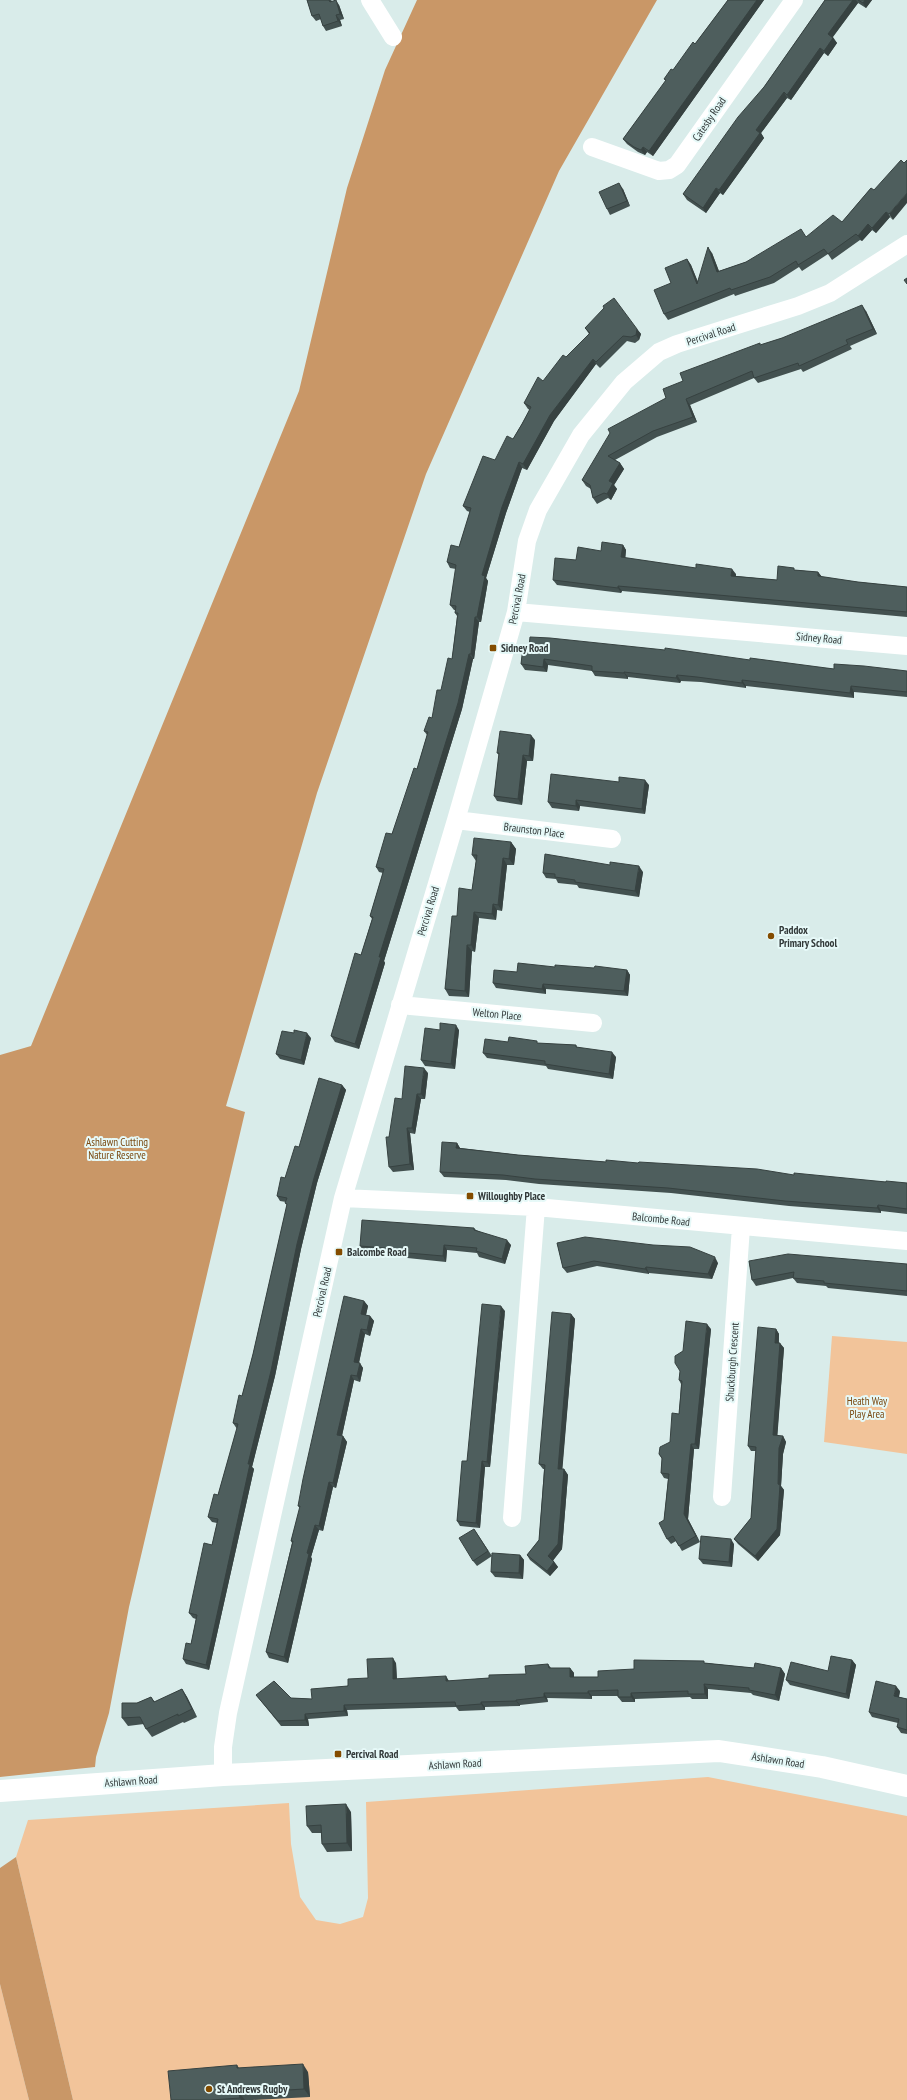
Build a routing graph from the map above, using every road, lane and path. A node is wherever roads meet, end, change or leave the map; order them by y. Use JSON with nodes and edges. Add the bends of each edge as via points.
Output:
{"nodes":[{"id":1,"x":370,"y":0,"type":"edge"},
{"id":2,"x":794,"y":0,"type":"edge"},
{"id":3,"x":393,"y":37,"type":"dead end"},
{"id":4,"x":592,"y":147,"type":"dead end"},
{"id":5,"x":907,"y":244,"type":"edge"},
{"id":6,"x":516,"y":612,"type":"junction"},
{"id":7,"x":907,"y":646,"type":"edge"},
{"id":8,"x":456,"y":820,"type":"junction"},
{"id":9,"x":612,"y":839,"type":"dead end"},
{"id":10,"x":400,"y":1005,"type":"junction"},
{"id":11,"x":593,"y":1023,"type":"dead end"},
{"id":12,"x":343,"y":1198,"type":"junction"},
{"id":13,"x":536,"y":1207,"type":"junction"},
{"id":14,"x":741,"y":1227,"type":"junction"},
{"id":15,"x":907,"y":1241,"type":"edge"},
{"id":16,"x":722,"y":1497,"type":"dead end"},
{"id":17,"x":512,"y":1518,"type":"dead end"},
{"id":18,"x":223,"y":1775,"type":"junction"},
{"id":19,"x":907,"y":1786,"type":"edge"},
{"id":20,"x":0,"y":1791,"type":"edge"}],
"edges":[{"from":1,"to":3,"type":"street"},
{"from":2,"to":4,"type":"street","name":"Catesby Road","via":[[677,166],[659,171]]},
{"from":5,"to":6,"type":"street","name":"Percival Road","via":[[830,293],[659,352],[624,382],[581,435],[538,510],[527,541]]},
{"from":6,"to":7,"type":"street","name":"Sidney Road"},
{"from":6,"to":8,"type":"street","name":"Percival Road"},
{"from":8,"to":9,"type":"street","name":"Braunston Place"},
{"from":8,"to":10,"type":"street","name":"Percival Road"},
{"from":10,"to":11,"type":"street","name":"Welton Place"},
{"from":10,"to":12,"type":"street","name":"Percival Road"},
{"from":12,"to":13,"type":"street","name":"Balcombe Road"},
{"from":12,"to":18,"type":"street","name":"Percival Road","via":[[228,1713],[223,1747]]},
{"from":13,"to":14,"type":"street","name":"Balcombe Road"},
{"from":13,"to":17,"type":"street"},
{"from":14,"to":15,"type":"street","name":"Balcombe Road"},
{"from":14,"to":16,"type":"street","name":"Shuckburgh Crescent"},
{"from":18,"to":19,"type":"main road","name":"Ashlawn Road","via":[[719,1751],[822,1767]]},
{"from":18,"to":20,"type":"main road","name":"Ashlawn Road"}]}
